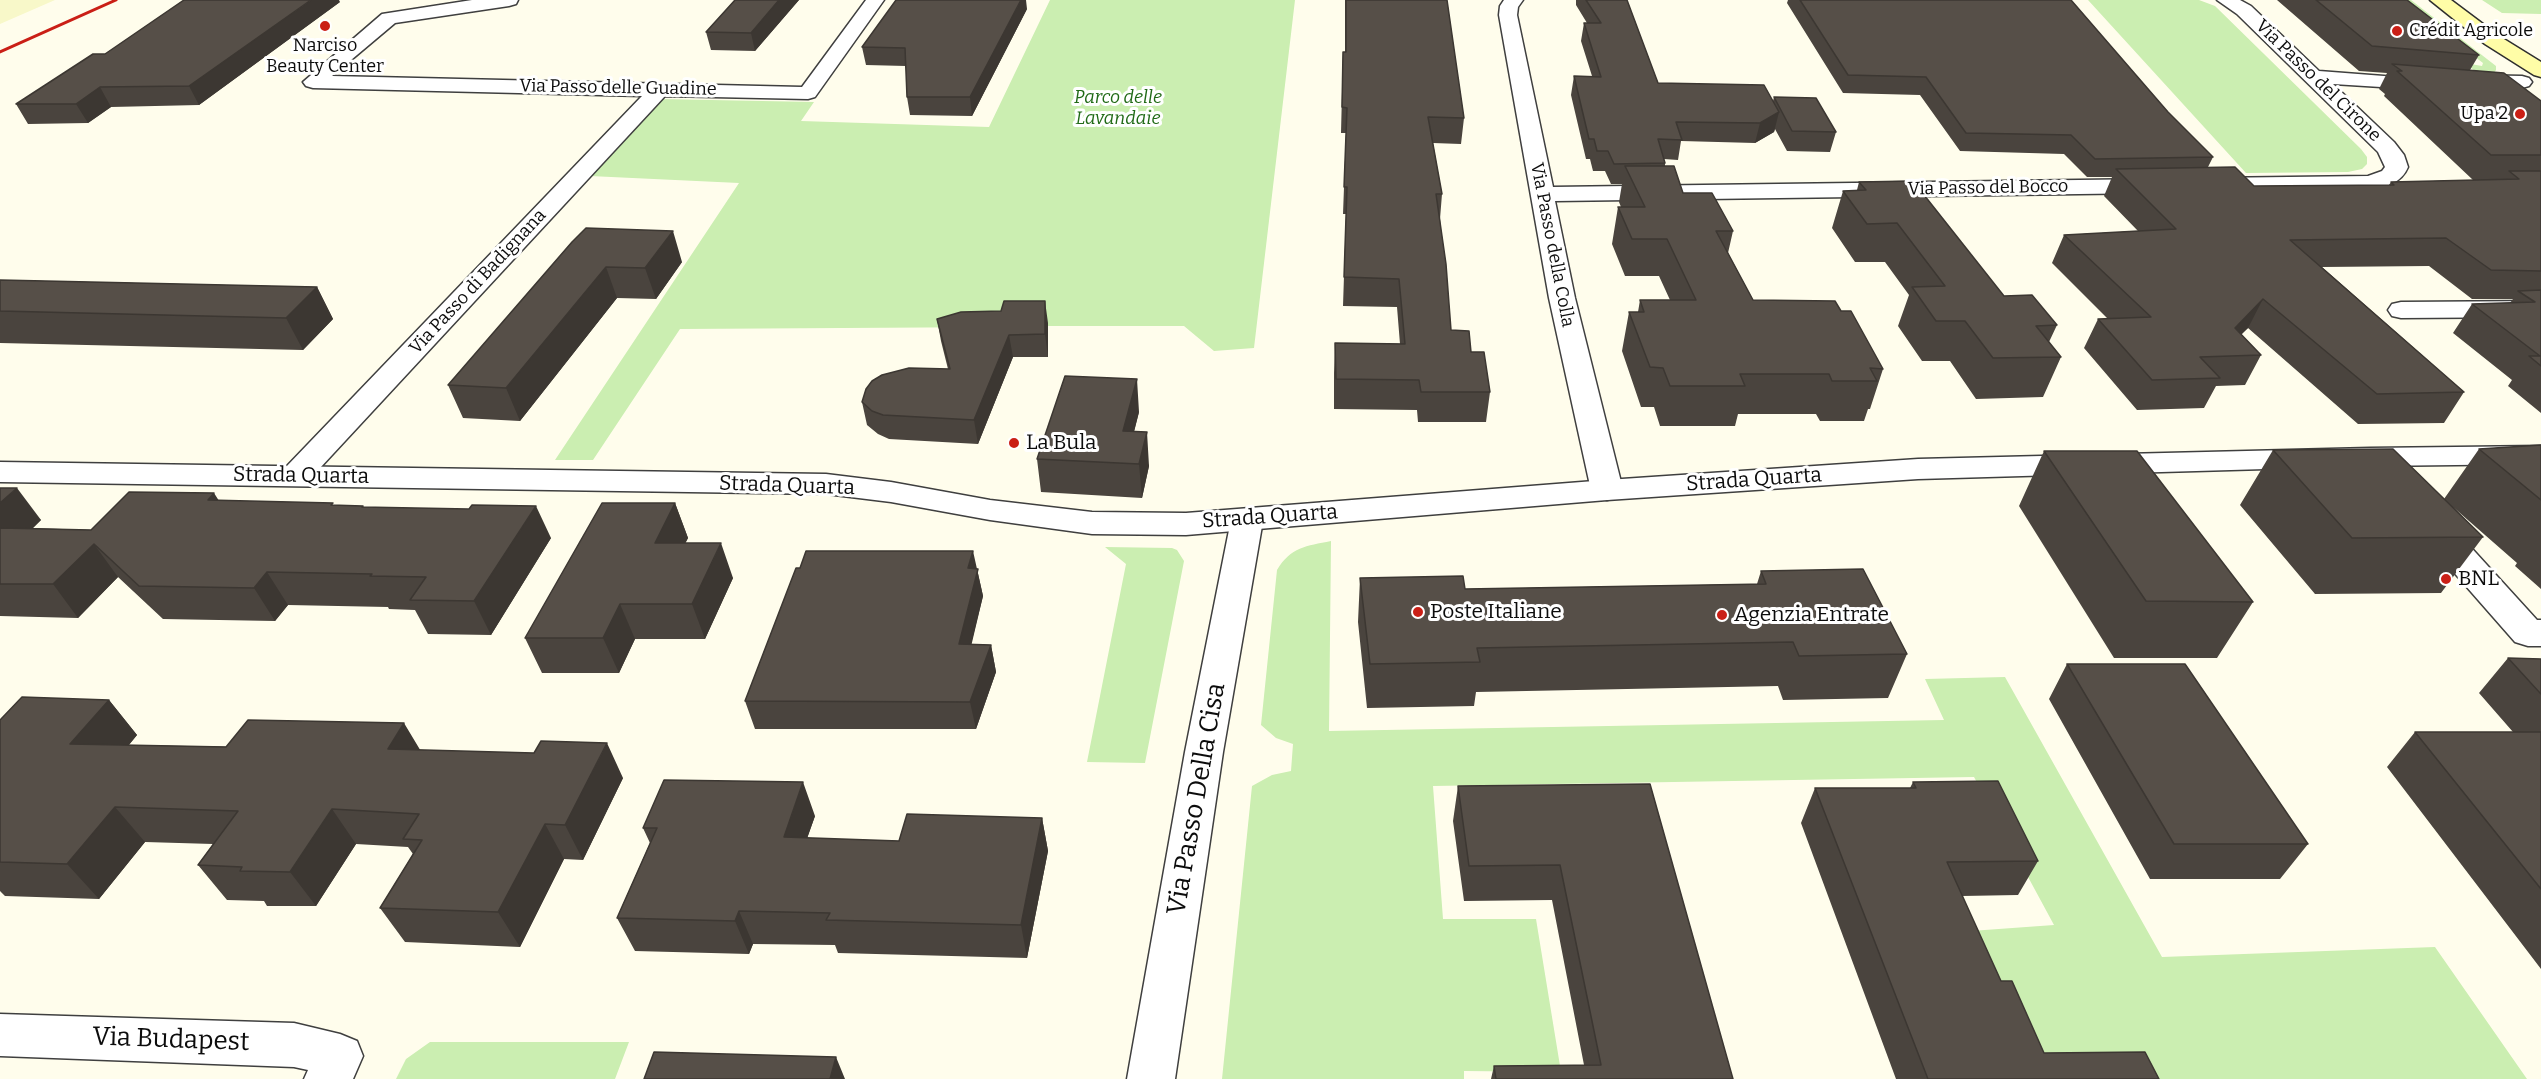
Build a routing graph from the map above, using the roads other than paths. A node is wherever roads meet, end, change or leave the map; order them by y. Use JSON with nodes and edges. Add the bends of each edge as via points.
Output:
{"nodes":[{"id":1,"x":509,"y":0,"type":"edge"},
{"id":2,"x":874,"y":0,"type":"edge"},
{"id":3,"x":1514,"y":0,"type":"edge"},
{"id":4,"x":2226,"y":0,"type":"edge"},
{"id":5,"x":2439,"y":0,"type":"edge"},
{"id":6,"x":473,"y":3,"type":"edge"},
{"id":7,"x":2492,"y":40,"type":"junction"},
{"id":8,"x":2541,"y":71,"type":"edge"},
{"id":9,"x":2314,"y":77,"type":"junction"},
{"id":10,"x":2391,"y":81,"type":"junction"},
{"id":11,"x":2530,"y":88,"type":"edge"},
{"id":12,"x":660,"y":89,"type":"junction"},
{"id":13,"x":2395,"y":172,"type":"joint"},
{"id":14,"x":1541,"y":194,"type":"junction"},
{"id":15,"x":2541,"y":309,"type":"edge"},
{"id":16,"x":2401,"y":310,"type":"dead end"},
{"id":17,"x":2541,"y":455,"type":"edge"},
{"id":18,"x":2370,"y":457,"type":"junction"},
{"id":19,"x":0,"y":472,"type":"edge"},
{"id":20,"x":296,"y":476,"type":"junction"},
{"id":21,"x":2394,"y":483,"type":"edge"},
{"id":22,"x":1607,"y":490,"type":"junction"},
{"id":23,"x":2417,"y":510,"type":"edge"},
{"id":24,"x":1247,"y":520,"type":"junction"},
{"id":25,"x":2541,"y":633,"type":"edge"},
{"id":26,"x":0,"y":1035,"type":"edge"},
{"id":27,"x":334,"y":1068,"type":"edge"},
{"id":28,"x":1151,"y":1079,"type":"edge"}],
"edges":[{"from":1,"to":6,"type":"street"},
{"from":2,"to":12,"type":"street","name":"Via Passo delle Guadine","via":[[808,93]]},
{"from":3,"to":14,"type":"street","name":"Via Passo della Colla","via":[[1508,12],[1509,25]]},
{"from":4,"to":9,"type":"street","name":"Via Passo del Cirone","via":[[2244,10]]},
{"from":5,"to":7,"type":"main road"},
{"from":6,"to":12,"type":"street","name":"Via Passo delle Guadine","via":[[389,18],[313,82]]},
{"from":7,"to":8,"type":"main road"},
{"from":7,"to":11,"type":"main road"},
{"from":9,"to":10,"type":"street"},
{"from":9,"to":13,"type":"street","name":"Via Passo del Cirone","via":[[2389,150],[2396,163]]},
{"from":10,"to":11,"type":"street"},
{"from":10,"to":11,"type":"street"},
{"from":12,"to":20,"type":"street","name":"Via Passo di Badignana"},
{"from":13,"to":14,"type":"street","name":"Via Passo del Bocco","via":[[2361,183]]},
{"from":14,"to":22,"type":"street","name":"Via Passo della Colla"},
{"from":15,"to":16,"type":"street"},
{"from":17,"to":18,"type":"street","name":"Strada Quarta"},
{"from":18,"to":21,"type":"street"},
{"from":18,"to":22,"type":"street","name":"Strada Quarta","via":[[1918,470]]},
{"from":19,"to":20,"type":"street","name":"Strada Quarta"},
{"from":20,"to":24,"type":"street","name":"Strada Quarta","via":[[826,484],[1092,523]]},
{"from":22,"to":24,"type":"street","name":"Strada Quarta"},
{"from":23,"to":25,"type":"street","via":[[2528,633]]},
{"from":24,"to":28,"type":"street","name":"Via Passo Della Cisa","via":[[1204,752]]},
{"from":26,"to":27,"type":"street","name":"Via Budapest","via":[[294,1045]]}]}
